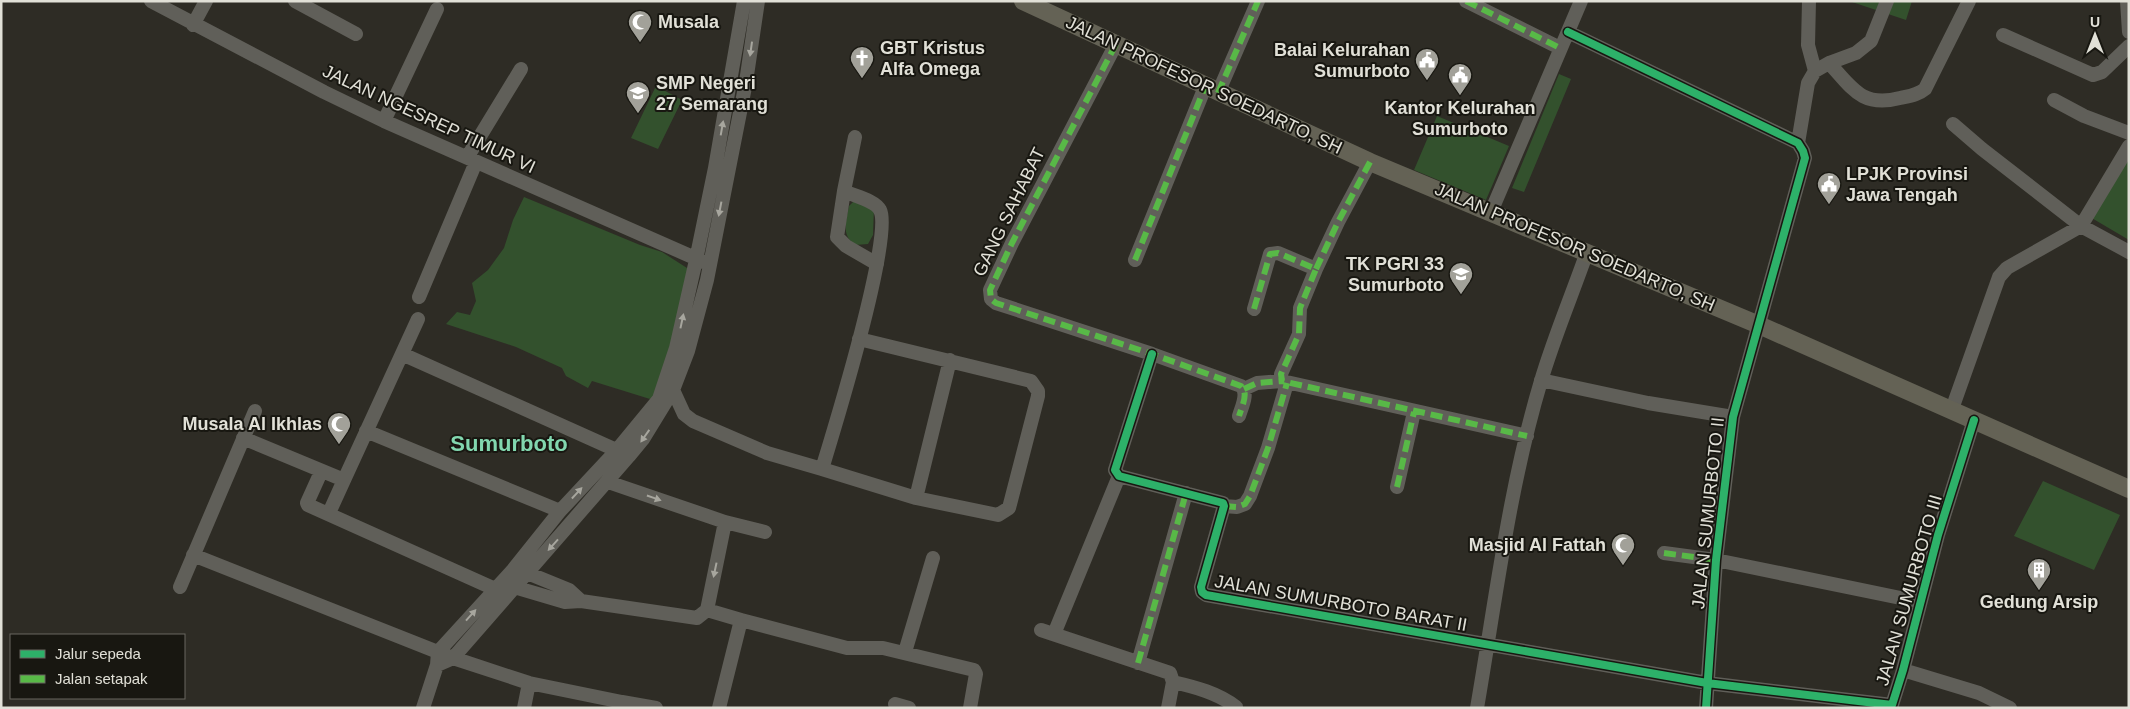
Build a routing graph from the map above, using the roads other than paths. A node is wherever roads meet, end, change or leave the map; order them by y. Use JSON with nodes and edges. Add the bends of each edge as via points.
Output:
{"nodes":[{"id":1,"x":151,"y":1,"type":"edge"},
{"id":2,"x":206,"y":1,"type":"edge"},
{"id":3,"x":295,"y":1,"type":"edge"},
{"id":4,"x":744,"y":1,"type":"edge"},
{"id":5,"x":758,"y":1,"type":"edge"},
{"id":6,"x":1023,"y":1,"type":"edge"},
{"id":7,"x":1258,"y":1,"type":"edge"},
{"id":8,"x":1466,"y":1,"type":"edge"},
{"id":9,"x":1581,"y":1,"type":"edge"},
{"id":10,"x":1809,"y":1,"type":"edge"},
{"id":11,"x":1887,"y":1,"type":"edge"},
{"id":12,"x":1969,"y":1,"type":"edge"},
{"id":13,"x":2127,"y":1,"type":"edge"},
{"id":14,"x":437,"y":9,"type":"dead end"},
{"id":15,"x":740,"y":20,"type":"junction"},
{"id":16,"x":754,"y":23,"type":"junction"},
{"id":17,"x":193,"y":25,"type":"junction"},
{"id":18,"x":1568,"y":32,"type":"junction"},
{"id":19,"x":2129,"y":32,"type":"edge"},
{"id":20,"x":356,"y":34,"type":"dead end"},
{"id":21,"x":2003,"y":34,"type":"dead end"},
{"id":22,"x":1116,"y":44,"type":"junction"},
{"id":23,"x":2129,"y":46,"type":"edge"},
{"id":24,"x":1560,"y":48,"type":"junction"},
{"id":25,"x":1829,"y":63,"type":"junction"},
{"id":26,"x":521,"y":69,"type":"dead end"},
{"id":27,"x":1815,"y":71,"type":"junction"},
{"id":28,"x":731,"y":78,"type":"junction"},
{"id":29,"x":746,"y":82,"type":"junction"},
{"id":30,"x":1212,"y":90,"type":"junction"},
{"id":31,"x":2054,"y":100,"type":"dead end"},
{"id":32,"x":384,"y":121,"type":"junction"},
{"id":33,"x":1953,"y":124,"type":"dead end"},
{"id":34,"x":2129,"y":133,"type":"edge"},
{"id":35,"x":855,"y":137,"type":"dead end"},
{"id":36,"x":1798,"y":143,"type":"junction"},
{"id":37,"x":2129,"y":146,"type":"edge"},
{"id":38,"x":472,"y":159,"type":"junction"},
{"id":39,"x":1370,"y":162,"type":"junction"},
{"id":40,"x":722,"y":165,"type":"junction"},
{"id":41,"x":844,"y":191,"type":"junction"},
{"id":42,"x":1491,"y":212,"type":"junction"},
{"id":43,"x":2081,"y":226,"type":"junction"},
{"id":44,"x":1587,"y":252,"type":"junction"},
{"id":45,"x":2129,"y":252,"type":"edge"},
{"id":46,"x":696,"y":260,"type":"junction"},
{"id":47,"x":1135,"y":260,"type":"dead end"},
{"id":48,"x":710,"y":264,"type":"junction"},
{"id":49,"x":877,"y":264,"type":"junction"},
{"id":50,"x":1316,"y":269,"type":"junction"},
{"id":51,"x":419,"y":297,"type":"dead end"},
{"id":52,"x":1254,"y":309,"type":"dead end"},
{"id":53,"x":418,"y":319,"type":"dead end"},
{"id":54,"x":1759,"y":325,"type":"junction"},
{"id":55,"x":859,"y":339,"type":"junction"},
{"id":56,"x":682,"y":350,"type":"junction"},
{"id":57,"x":402,"y":354,"type":"junction"},
{"id":58,"x":1152,"y":354,"type":"junction"},
{"id":59,"x":950,"y":360,"type":"junction"},
{"id":60,"x":1541,"y":380,"type":"junction"},
{"id":61,"x":1284,"y":382,"type":"junction"},
{"id":62,"x":1244,"y":389,"type":"junction"},
{"id":63,"x":673,"y":390,"type":"junction"},
{"id":64,"x":1952,"y":409,"type":"junction"},
{"id":65,"x":255,"y":411,"type":"dead end"},
{"id":66,"x":1414,"y":412,"type":"junction"},
{"id":67,"x":1239,"y":416,"type":"dead end"},
{"id":68,"x":1733,"y":417,"type":"junction"},
{"id":69,"x":1974,"y":420,"type":"junction"},
{"id":70,"x":366,"y":431,"type":"junction"},
{"id":71,"x":1527,"y":436,"type":"junction"},
{"id":72,"x":243,"y":438,"type":"junction"},
{"id":73,"x":623,"y":453,"type":"junction"},
{"id":74,"x":822,"y":469,"type":"junction"},
{"id":75,"x":321,"y":472,"type":"junction"},
{"id":76,"x":1119,"y":476,"type":"junction"},
{"id":77,"x":344,"y":480,"type":"junction"},
{"id":78,"x":608,"y":482,"type":"junction"},
{"id":79,"x":1397,"y":487,"type":"dead end"},
{"id":80,"x":2129,"y":489,"type":"edge"},
{"id":81,"x":1186,"y":493,"type":"junction"},
{"id":82,"x":916,"y":498,"type":"junction"},
{"id":83,"x":1224,"y":506,"type":"junction"},
{"id":84,"x":560,"y":512,"type":"junction"},
{"id":85,"x":329,"y":513,"type":"junction"},
{"id":86,"x":725,"y":522,"type":"junction"},
{"id":87,"x":765,"y":532,"type":"dead end"},
{"id":88,"x":1664,"y":553,"type":"dead end"},
{"id":89,"x":193,"y":555,"type":"junction"},
{"id":90,"x":933,"y":558,"type":"dead end"},
{"id":91,"x":1716,"y":560,"type":"junction"},
{"id":92,"x":521,"y":570,"type":"junction"},
{"id":93,"x":498,"y":585,"type":"junction"},
{"id":94,"x":180,"y":587,"type":"dead end"},
{"id":95,"x":515,"y":588,"type":"junction"},
{"id":96,"x":581,"y":601,"type":"junction"},
{"id":97,"x":1920,"y":602,"type":"junction"},
{"id":98,"x":707,"y":610,"type":"junction"},
{"id":99,"x":741,"y":620,"type":"junction"},
{"id":100,"x":1487,"y":645,"type":"junction"},
{"id":101,"x":905,"y":652,"type":"junction"},
{"id":102,"x":437,"y":658,"type":"junction"},
{"id":103,"x":453,"y":658,"type":"junction"},
{"id":104,"x":1138,"y":663,"type":"junction"},
{"id":105,"x":1903,"y":670,"type":"junction"},
{"id":106,"x":1173,"y":682,"type":"junction"},
{"id":107,"x":528,"y":683,"type":"junction"},
{"id":108,"x":1707,"y":683,"type":"junction"},
{"id":109,"x":1987,"y":703,"type":"edge"},
{"id":110,"x":895,"y":704,"type":"dead end"},
{"id":111,"x":622,"y":705,"type":"edge"},
{"id":112,"x":1892,"y":706,"type":"edge"},
{"id":113,"x":1236,"y":707,"type":"edge"},
{"id":114,"x":423,"y":708,"type":"edge"},
{"id":115,"x":524,"y":708,"type":"edge"},
{"id":116,"x":656,"y":708,"type":"edge"},
{"id":117,"x":719,"y":708,"type":"edge"},
{"id":118,"x":910,"y":708,"type":"edge"},
{"id":119,"x":970,"y":708,"type":"edge"},
{"id":120,"x":1168,"y":708,"type":"edge"},
{"id":121,"x":1477,"y":708,"type":"edge"},
{"id":122,"x":1706,"y":708,"type":"edge"},
{"id":123,"x":2010,"y":708,"type":"edge"}],
"edges":[{"from":1,"to":17,"type":"street","name":"JALAN NGESREP TIMUR VI"},
{"from":2,"to":17,"type":"street"},
{"from":3,"to":20,"type":"street"},
{"from":4,"to":15,"type":"street"},
{"from":5,"to":16,"type":"street"},
{"from":6,"to":22,"type":"main road","name":"JALAN PROFESOR SOEDARTO, SH"},
{"from":7,"to":30,"type":"street"},
{"from":8,"to":24,"type":"street"},
{"from":9,"to":18,"type":"street"},
{"from":10,"to":27,"type":"street","via":[[1808,45]]},
{"from":11,"to":25,"type":"street","via":[[1871,41],[1856,53]]},
{"from":12,"to":25,"type":"street","via":[[1925,89],[1920,93],[1885,102],[1862,98]]},
{"from":13,"to":19,"type":"street"},
{"from":14,"to":32,"type":"street"},
{"from":15,"to":16,"type":"street"},
{"from":15,"to":28,"type":"street"},
{"from":16,"to":29,"type":"street","one_way":true},
{"from":17,"to":32,"type":"street","name":"JALAN NGESREP TIMUR VI"},
{"from":18,"to":24,"type":"street"},
{"from":18,"to":36,"type":"street"},
{"from":21,"to":23,"type":"street","via":[[2093,75],[2102,72]]},
{"from":22,"to":30,"type":"main road","name":"JALAN PROFESOR SOEDARTO, SH"},
{"from":22,"to":58,"type":"street","name":"GANG SAHABAT","via":[[1012,243],[990,290],[991,299]]},
{"from":24,"to":42,"type":"street"},
{"from":25,"to":27,"type":"street"},
{"from":26,"to":38,"type":"street"},
{"from":27,"to":36,"type":"street","via":[[1808,83]]},
{"from":28,"to":29,"type":"street"},
{"from":40,"to":28,"type":"street","one_way":true},
{"from":29,"to":40,"type":"street"},
{"from":30,"to":39,"type":"main road","name":"JALAN PROFESOR SOEDARTO, SH"},
{"from":30,"to":47,"type":"street"},
{"from":31,"to":34,"type":"street","via":[[2084,116]]},
{"from":32,"to":38,"type":"street","name":"JALAN NGESREP TIMUR VI"},
{"from":33,"to":43,"type":"street"},
{"from":35,"to":41,"type":"street"},
{"from":36,"to":54,"type":"street","name":"JALAN SUMURBOTO II","via":[[1805,158]]},
{"from":37,"to":43,"type":"street"},
{"from":38,"to":46,"type":"street","name":"JALAN NGESREP TIMUR VI"},
{"from":38,"to":51,"type":"street"},
{"from":39,"to":42,"type":"main road","name":"JALAN PROFESOR SOEDARTO, SH"},
{"from":39,"to":50,"type":"street"},
{"from":40,"to":46,"type":"street"},
{"from":40,"to":48,"type":"street","one_way":true},
{"from":41,"to":49,"type":"street","via":[[837,237]]},
{"from":41,"to":49,"type":"street","via":[[880,210],[882,223]]},
{"from":42,"to":44,"type":"main road","name":"JALAN PROFESOR SOEDARTO, SH"},
{"from":43,"to":45,"type":"street"},
{"from":43,"to":64,"type":"street","via":[[2007,268],[1999,277]]},
{"from":44,"to":54,"type":"main road","name":"JALAN PROFESOR SOEDARTO, SH"},
{"from":44,"to":60,"type":"street"},
{"from":46,"to":48,"type":"street","name":"JALAN NGESREP TIMUR VI"},
{"from":56,"to":46,"type":"street","one_way":true},
{"from":48,"to":56,"type":"street"},
{"from":49,"to":55,"type":"street"},
{"from":50,"to":52,"type":"street","via":[[1278,253],[1270,254]]},
{"from":50,"to":61,"type":"street","via":[[1300,308],[1300,332],[1281,374]]},
{"from":53,"to":57,"type":"street"},
{"from":54,"to":64,"type":"main road","name":"JALAN PROFESOR SOEDARTO, SH"},
{"from":54,"to":68,"type":"street","name":"JALAN SUMURBOTO II"},
{"from":55,"to":59,"type":"street"},
{"from":55,"to":74,"type":"street"},
{"from":56,"to":63,"type":"street"},
{"from":56,"to":73,"type":"street","via":[[658,401]]},
{"from":57,"to":70,"type":"street"},
{"from":57,"to":73,"type":"street"},
{"from":58,"to":62,"type":"street","name":"GANG SAHABAT"},
{"from":58,"to":76,"type":"street","via":[[1115,466]]},
{"from":59,"to":82,"type":"street"},
{"from":59,"to":82,"type":"street","via":[[1031,381],[1038,396],[1009,508],[1004,513],[998,515]]},
{"from":60,"to":68,"type":"street"},
{"from":60,"to":71,"type":"street"},
{"from":61,"to":62,"type":"street","via":[[1257,383]]},
{"from":61,"to":66,"type":"street"},
{"from":61,"to":83,"type":"street","via":[[1268,448],[1250,496],[1246,504]]},
{"from":62,"to":67,"type":"street"},
{"from":63,"to":73,"type":"street","one_way":true,"via":[[643,440]]},
{"from":63,"to":74,"type":"street","via":[[684,414],[692,421],[767,453]]},
{"from":64,"to":69,"type":"main road","name":"JALAN PROFESOR SOEDARTO, SH"},
{"from":65,"to":72,"type":"street"},
{"from":66,"to":71,"type":"street"},
{"from":66,"to":79,"type":"street"},
{"from":68,"to":91,"type":"street","name":"JALAN SUMURBOTO II"},
{"from":69,"to":80,"type":"main road","name":"JALAN PROFESOR SOEDARTO, SH"},
{"from":69,"to":97,"type":"street","name":"JALAN SUMURBOTO III"},
{"from":70,"to":77,"type":"street"},
{"from":70,"to":84,"type":"street"},
{"from":71,"to":100,"type":"street","via":[[1504,536]]},
{"from":72,"to":75,"type":"street"},
{"from":72,"to":89,"type":"street"},
{"from":73,"to":78,"type":"street"},
{"from":84,"to":73,"type":"street","one_way":true},
{"from":74,"to":82,"type":"street"},
{"from":75,"to":77,"type":"street"},
{"from":75,"to":85,"type":"street","via":[[307,503]]},
{"from":76,"to":81,"type":"street"},
{"from":76,"to":104,"type":"street","via":[[1047,632]]},
{"from":77,"to":85,"type":"street"},
{"from":78,"to":86,"type":"street","one_way":true},
{"from":78,"to":92,"type":"street","one_way":true},
{"from":81,"to":83,"type":"street","via":[[1221,502]]},
{"from":81,"to":104,"type":"street"},
{"from":83,"to":100,"type":"street","name":"JALAN SUMURBOTO BARAT II","via":[[1201,587],[1206,595]]},
{"from":84,"to":92,"type":"street"},
{"from":85,"to":93,"type":"street"},
{"from":86,"to":87,"type":"street"},
{"from":86,"to":98,"type":"street","one_way":true},
{"from":88,"to":91,"type":"street","name":"JALAN SUMURBOTO III"},
{"from":89,"to":94,"type":"street"},
{"from":89,"to":102,"type":"street"},
{"from":90,"to":101,"type":"street"},
{"from":91,"to":97,"type":"street","name":"JALAN SUMURBOTO III"},
{"from":91,"to":108,"type":"street","name":"JALAN SUMURBOTO II"},
{"from":92,"to":93,"type":"street"},
{"from":92,"to":95,"type":"street"},
{"from":92,"to":96,"type":"street","via":[[569,590]]},
{"from":93,"to":95,"type":"street"},
{"from":102,"to":93,"type":"street","one_way":true},
{"from":95,"to":96,"type":"street","via":[[565,602]]},
{"from":95,"to":103,"type":"street"},
{"from":96,"to":98,"type":"street","via":[[693,619]]},
{"from":97,"to":105,"type":"street","name":"JALAN SUMURBOTO III"},
{"from":98,"to":99,"type":"street"},
{"from":99,"to":101,"type":"street","via":[[847,648]]},
{"from":99,"to":117,"type":"street"},
{"from":100,"to":108,"type":"street","name":"JALAN SUMURBOTO BARAT II"},
{"from":100,"to":121,"type":"street"},
{"from":101,"to":119,"type":"street","via":[[974,670]]},
{"from":102,"to":103,"type":"street"},
{"from":102,"to":114,"type":"street"},
{"from":103,"to":107,"type":"street"},
{"from":104,"to":106,"type":"street","via":[[1170,674]]},
{"from":105,"to":109,"type":"street","name":"JALAN SUMURBOTO III","via":[[1968,689]]},
{"from":105,"to":112,"type":"street","name":"JALAN SUMURBOTO III"},
{"from":106,"to":113,"type":"street","via":[[1212,693]]},
{"from":106,"to":120,"type":"street"},
{"from":107,"to":111,"type":"street"},
{"from":107,"to":115,"type":"street"},
{"from":108,"to":112,"type":"street","name":"JALAN SUMURBOTO III"},
{"from":108,"to":122,"type":"street","name":"JALAN SUMURBOTO II"},
{"from":109,"to":123,"type":"street","name":"JALAN SUMURBOTO III"},
{"from":110,"to":118,"type":"street"},
{"from":111,"to":116,"type":"street"}]}
